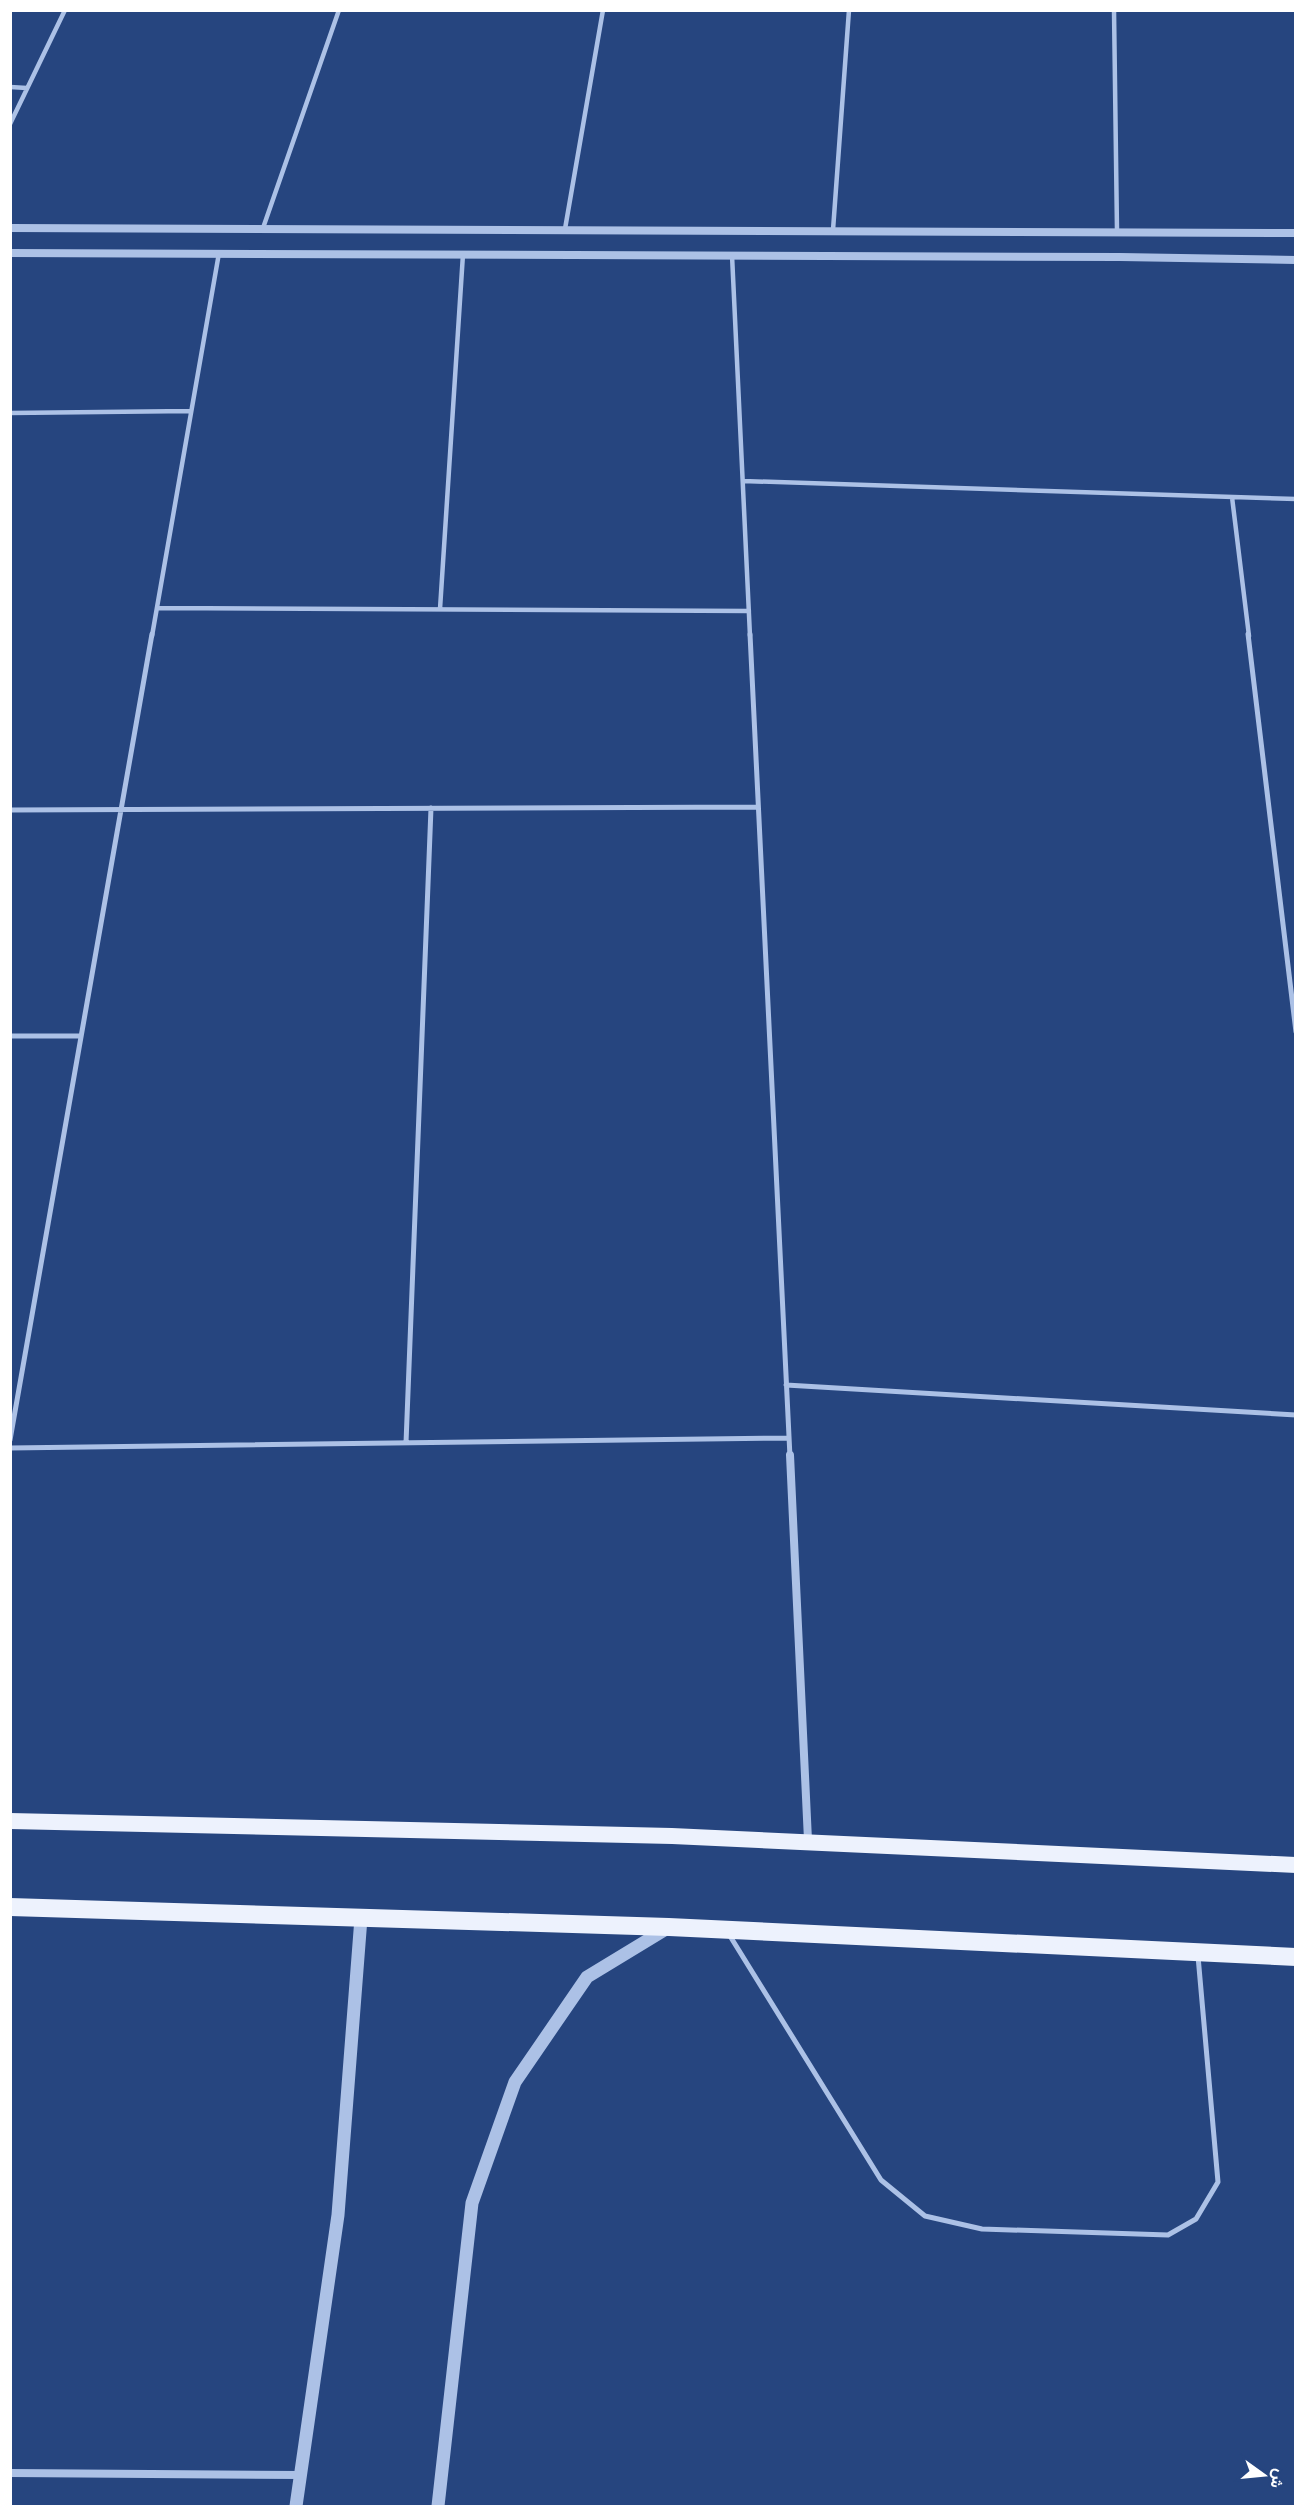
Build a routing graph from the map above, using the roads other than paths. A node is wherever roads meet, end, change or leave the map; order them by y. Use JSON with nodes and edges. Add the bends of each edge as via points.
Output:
{"nodes":[{"id":1,"x":65,"y":10,"type":"edge"},
{"id":2,"x":339,"y":10,"type":"edge"},
{"id":3,"x":603,"y":10,"type":"edge"},
{"id":4,"x":849,"y":10,"type":"edge"},
{"id":5,"x":1114,"y":10,"type":"edge"},
{"id":6,"x":10,"y":87,"type":"edge"},
{"id":7,"x":27,"y":88,"type":"junction"},
{"id":8,"x":10,"y":124,"type":"edge"},
{"id":9,"x":10,"y":228,"type":"edge"},
{"id":10,"x":263,"y":228,"type":"junction"},
{"id":11,"x":565,"y":229,"type":"junction"},
{"id":12,"x":832,"y":230,"type":"junction"},
{"id":13,"x":1117,"y":231,"type":"junction"},
{"id":14,"x":1296,"y":233,"type":"edge"},
{"id":15,"x":10,"y":253,"type":"edge"},
{"id":16,"x":219,"y":253,"type":"junction"},
{"id":17,"x":463,"y":254,"type":"junction"},
{"id":18,"x":732,"y":255,"type":"junction"},
{"id":19,"x":1296,"y":260,"type":"edge"},
{"id":20,"x":191,"y":411,"type":"junction"},
{"id":21,"x":10,"y":413,"type":"edge"},
{"id":22,"x":743,"y":481,"type":"junction"},
{"id":23,"x":1232,"y":497,"type":"junction"},
{"id":24,"x":1296,"y":500,"type":"edge"},
{"id":25,"x":157,"y":608,"type":"junction"},
{"id":26,"x":440,"y":609,"type":"junction"},
{"id":27,"x":749,"y":610,"type":"junction"},
{"id":28,"x":758,"y":807,"type":"junction"},
{"id":29,"x":430,"y":808,"type":"junction"},
{"id":30,"x":121,"y":809,"type":"junction"},
{"id":31,"x":10,"y":810,"type":"edge"},
{"id":32,"x":1296,"y":1031,"type":"edge"},
{"id":33,"x":10,"y":1036,"type":"edge"},
{"id":34,"x":81,"y":1036,"type":"junction"},
{"id":35,"x":786,"y":1385,"type":"junction"},
{"id":36,"x":1296,"y":1415,"type":"edge"},
{"id":37,"x":789,"y":1438,"type":"junction"},
{"id":38,"x":10,"y":1440,"type":"edge"},
{"id":39,"x":406,"y":1443,"type":"junction"},
{"id":40,"x":10,"y":1448,"type":"edge"},
{"id":41,"x":10,"y":1821,"type":"edge"},
{"id":42,"x":808,"y":1842,"type":"junction"},
{"id":43,"x":1296,"y":1865,"type":"edge"},
{"id":44,"x":10,"y":1907,"type":"edge"},
{"id":45,"x":360,"y":1918,"type":"junction"},
{"id":46,"x":669,"y":1927,"type":"junction"},
{"id":47,"x":727,"y":1931,"type":"junction"},
{"id":48,"x":1198,"y":1952,"type":"junction"},
{"id":49,"x":1296,"y":1957,"type":"edge"},
{"id":50,"x":10,"y":2473,"type":"edge"},
{"id":51,"x":301,"y":2475,"type":"junction"},
{"id":52,"x":297,"y":2506,"type":"edge"},
{"id":53,"x":438,"y":2506,"type":"edge"}],
"edges":[{"from":1,"to":7,"type":"street"},
{"from":2,"to":10,"type":"street"},
{"from":3,"to":11,"type":"street"},
{"from":4,"to":12,"type":"street"},
{"from":5,"to":13,"type":"street"},
{"from":6,"to":7,"type":"street"},
{"from":7,"to":8,"type":"street"},
{"from":9,"to":10,"type":"street"},
{"from":10,"to":11,"type":"street"},
{"from":11,"to":12,"type":"street"},
{"from":12,"to":13,"type":"street"},
{"from":13,"to":14,"type":"street"},
{"from":15,"to":16,"type":"street"},
{"from":16,"to":17,"type":"street"},
{"from":16,"to":20,"type":"street"},
{"from":17,"to":18,"type":"street"},
{"from":17,"to":26,"type":"street"},
{"from":18,"to":19,"type":"street"},
{"from":18,"to":22,"type":"street"},
{"from":20,"to":21,"type":"street"},
{"from":20,"to":25,"type":"street"},
{"from":22,"to":23,"type":"street"},
{"from":22,"to":27,"type":"street"},
{"from":23,"to":24,"type":"street"},
{"from":23,"to":32,"type":"street"},
{"from":25,"to":26,"type":"street"},
{"from":25,"to":30,"type":"street"},
{"from":26,"to":27,"type":"street"},
{"from":27,"to":28,"type":"street"},
{"from":28,"to":29,"type":"street"},
{"from":28,"to":35,"type":"street"},
{"from":29,"to":30,"type":"street"},
{"from":29,"to":39,"type":"street"},
{"from":30,"to":31,"type":"street"},
{"from":30,"to":34,"type":"street"},
{"from":33,"to":34,"type":"street"},
{"from":34,"to":38,"type":"street"},
{"from":35,"to":36,"type":"street"},
{"from":35,"to":37,"type":"street"},
{"from":37,"to":39,"type":"street"},
{"from":37,"to":42,"type":"street"},
{"from":39,"to":40,"type":"street"},
{"from":41,"to":42,"type":"main road"},
{"from":42,"to":43,"type":"main road"},
{"from":44,"to":45,"type":"main road"},
{"from":45,"to":46,"type":"main road"},
{"from":45,"to":51,"type":"street","via":[[338,2215]]},
{"from":46,"to":47,"type":"main road"},
{"from":46,"to":53,"type":"street","via":[[587,1977],[515,2082],[472,2203]]},
{"from":47,"to":48,"type":"main road"},
{"from":47,"to":48,"type":"lane","via":[[880,2180],[925,2216],[982,2229],[1168,2235],[1196,2219],[1218,2182]]},
{"from":48,"to":49,"type":"main road"},
{"from":50,"to":51,"type":"street"},
{"from":51,"to":52,"type":"street"}]}
